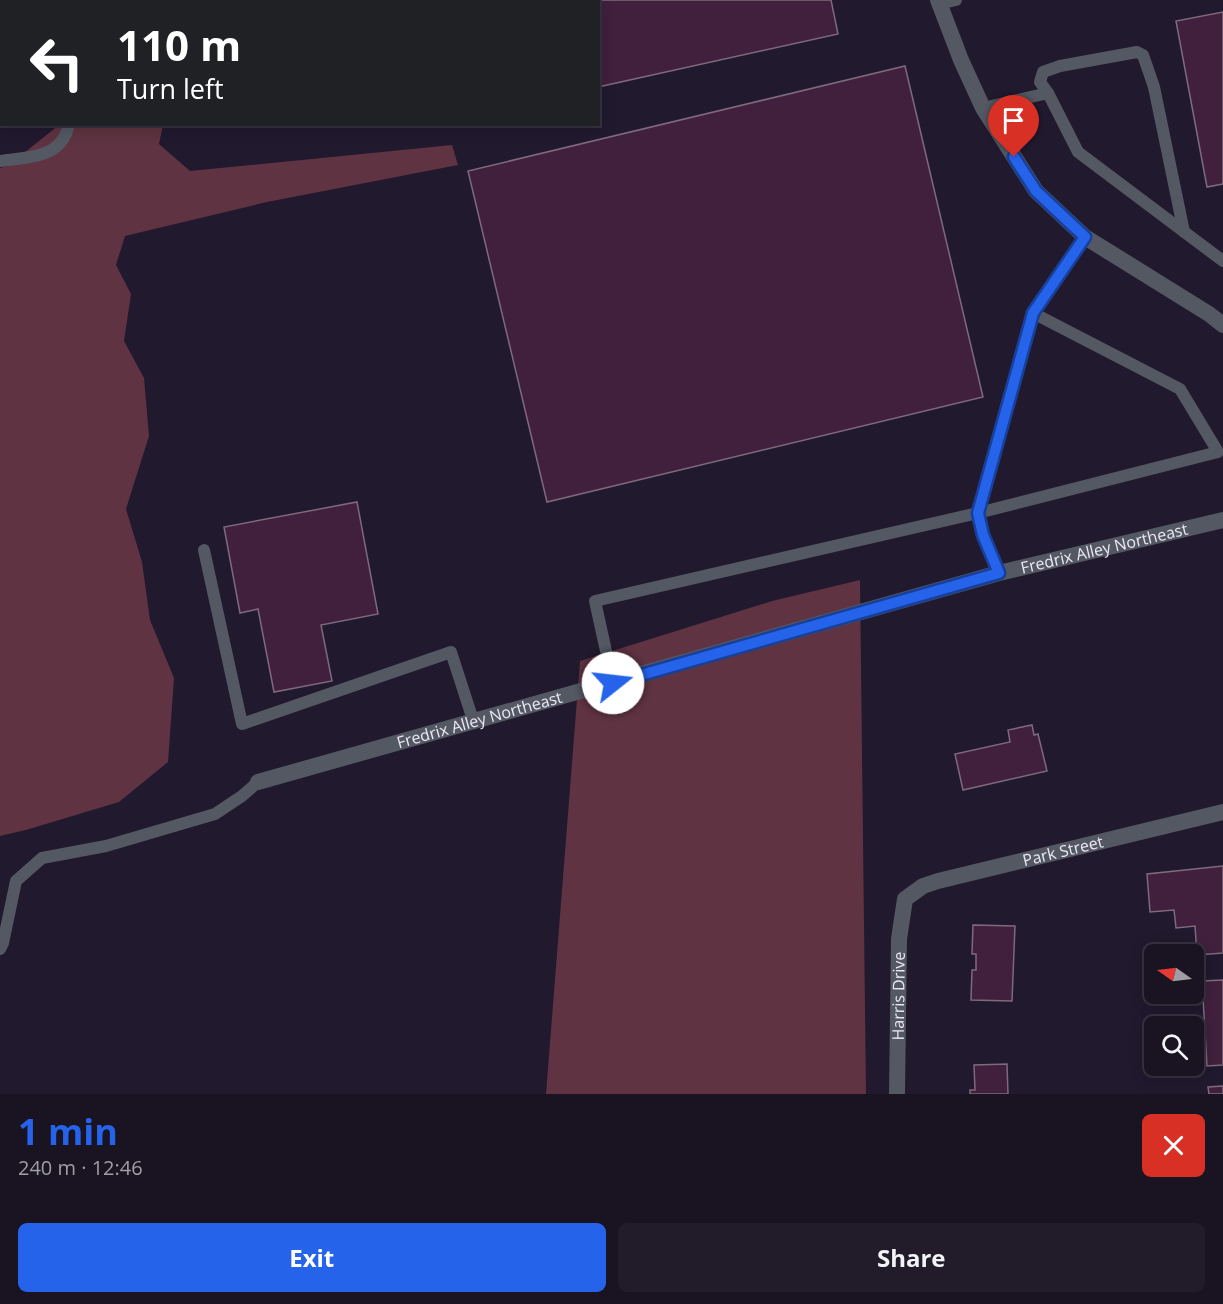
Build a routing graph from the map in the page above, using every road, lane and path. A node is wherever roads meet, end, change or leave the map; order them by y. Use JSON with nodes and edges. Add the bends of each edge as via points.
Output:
{"nodes":[{"id":1,"x":956,"y":0,"type":"edge"},
{"id":2,"x":938,"y":2,"type":"edge"},
{"id":3,"x":1048,"y":93,"type":"junction"},
{"id":4,"x":983,"y":108,"type":"junction"},
{"id":5,"x":69,"y":126,"type":"edge"},
{"id":6,"x":0,"y":161,"type":"edge"},
{"id":7,"x":1184,"y":232,"type":"junction"},
{"id":8,"x":1085,"y":237,"type":"junction"},
{"id":9,"x":1223,"y":261,"type":"edge"},
{"id":10,"x":1033,"y":313,"type":"junction"},
{"id":11,"x":1223,"y":325,"type":"edge"},
{"id":12,"x":978,"y":513,"type":"junction"},
{"id":13,"x":1223,"y":520,"type":"edge"},
{"id":14,"x":204,"y":550,"type":"dead end"},
{"id":15,"x":999,"y":573,"type":"junction"},
{"id":16,"x":613,"y":683,"type":"junction"},
{"id":17,"x":473,"y":720,"type":"junction"},
{"id":18,"x":258,"y":782,"type":"joint"},
{"id":19,"x":1223,"y":812,"type":"edge"},
{"id":20,"x":905,"y":899,"type":"joint"},
{"id":21,"x":0,"y":949,"type":"edge"},
{"id":22,"x":897,"y":1094,"type":"edge"}],
"edges":[{"from":1,"to":2,"type":"lane"},
{"from":2,"to":4,"type":"street"},
{"from":3,"to":4,"type":"lane"},
{"from":3,"to":7,"type":"lane","via":[[1078,152]]},
{"from":3,"to":7,"type":"lane","via":[[1040,82],[1043,72],[1137,52],[1143,55],[1154,87]]},
{"from":4,"to":8,"type":"street","via":[[1036,191]]},
{"from":5,"to":6,"type":"lane","via":[[56,149]]},
{"from":7,"to":9,"type":"lane"},
{"from":8,"to":10,"type":"lane"},
{"from":8,"to":11,"type":"street"},
{"from":10,"to":12,"type":"lane"},
{"from":10,"to":12,"type":"lane","via":[[1180,389],[1218,453]]},
{"from":12,"to":15,"type":"lane"},
{"from":12,"to":16,"type":"lane","via":[[595,601]]},
{"from":13,"to":15,"type":"street","name":"Fredrix Alley Northeast"},
{"from":14,"to":17,"type":"lane","via":[[242,724],[451,652]]},
{"from":15,"to":16,"type":"street","name":"Fredrix Alley Northeast"},
{"from":16,"to":17,"type":"street","name":"Fredrix Alley Northeast"},
{"from":17,"to":18,"type":"street","name":"Fredrix Alley Northeast"},
{"from":18,"to":21,"type":"lane","via":[[215,814],[106,846],[42,858],[16,881]]},
{"from":19,"to":20,"type":"street","name":"Park Street","via":[[939,881],[923,886]]},
{"from":20,"to":22,"type":"street","name":"Harris Drive","via":[[899,939]]}]}
